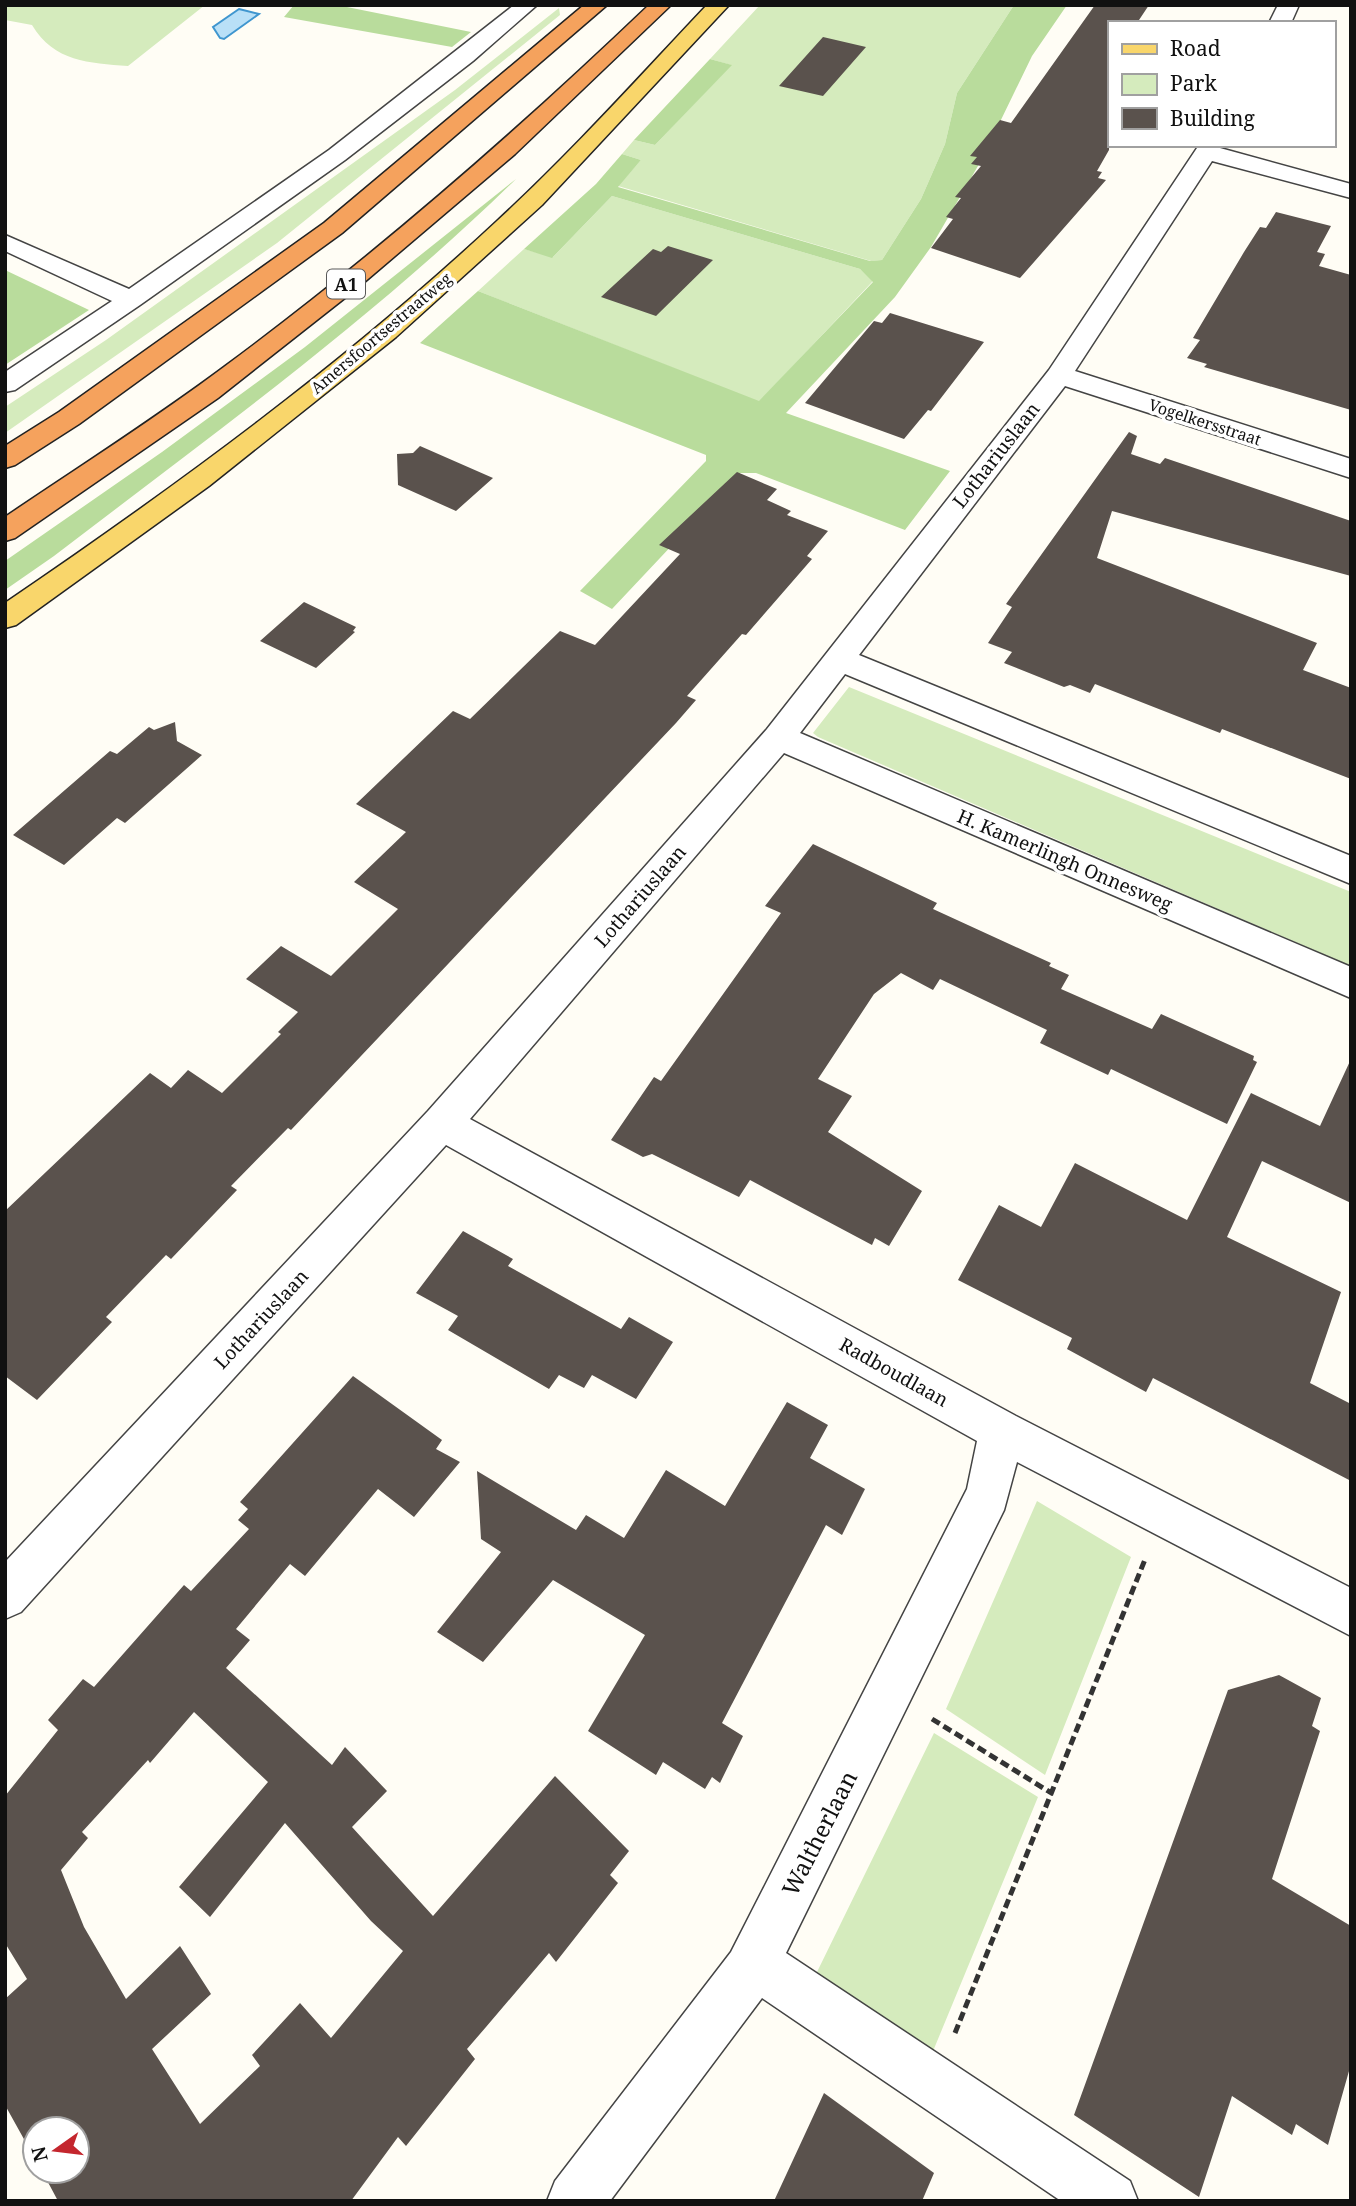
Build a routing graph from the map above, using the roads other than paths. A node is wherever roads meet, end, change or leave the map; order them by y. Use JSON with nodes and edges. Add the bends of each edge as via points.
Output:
{"nodes":[{"id":1,"x":527,"y":5,"type":"edge"},
{"id":2,"x":597,"y":5,"type":"edge"},
{"id":3,"x":661,"y":5,"type":"edge"},
{"id":4,"x":719,"y":5,"type":"edge"},
{"id":5,"x":1289,"y":5,"type":"edge"},
{"id":6,"x":1281,"y":21,"type":"edge"},
{"id":7,"x":1209,"y":149,"type":"edge"},
{"id":8,"x":1351,"y":191,"type":"edge"},
{"id":9,"x":5,"y":242,"type":"edge"},
{"id":10,"x":131,"y":300,"type":"junction"},
{"id":11,"x":1059,"y":375,"type":"junction"},
{"id":12,"x":5,"y":384,"type":"edge"},
{"id":13,"x":5,"y":459,"type":"edge"},
{"id":14,"x":1351,"y":469,"type":"edge"},
{"id":15,"x":5,"y":531,"type":"edge"},
{"id":16,"x":5,"y":618,"type":"edge"},
{"id":17,"x":839,"y":659,"type":"junction"},
{"id":18,"x":779,"y":737,"type":"junction"},
{"id":19,"x":1351,"y":871,"type":"edge"},
{"id":20,"x":1351,"y":983,"type":"edge"},
{"id":21,"x":442,"y":1123,"type":"junction"},
{"id":22,"x":1001,"y":1431,"type":"junction"},
{"id":23,"x":5,"y":1596,"type":"edge"},
{"id":24,"x":1351,"y":1613,"type":"edge"},
{"id":25,"x":754,"y":1962,"type":"junction"},
{"id":26,"x":575,"y":2201,"type":"edge"},
{"id":27,"x":1110,"y":2201,"type":"edge"}],
"edges":[{"from":1,"to":10,"type":"street","via":[[434,84]]},
{"from":2,"to":13,"type":"highway","via":[[333,228]]},
{"from":3,"to":15,"type":"highway","number":"A1","via":[[504,152],[382,256],[234,372]]},
{"from":4,"to":16,"type":"main road","name":"Amersfoortsestraatweg","via":[[506,226],[357,355],[193,484]]},
{"from":5,"to":6,"type":"street"},
{"from":7,"to":8,"type":"street"},
{"from":7,"to":11,"type":"street","name":"Lothariuslaan"},
{"from":9,"to":10,"type":"street"},
{"from":10,"to":12,"type":"street"},
{"from":11,"to":14,"type":"street","name":"Vogelkersstraat"},
{"from":11,"to":17,"type":"street","name":"Lothariuslaan"},
{"from":17,"to":18,"type":"street","name":"Lothariuslaan"},
{"from":17,"to":19,"type":"street"},
{"from":18,"to":20,"type":"street","name":"H. Kamerlingh Onnesweg"},
{"from":18,"to":21,"type":"street","name":"Lothariuslaan"},
{"from":21,"to":22,"type":"street","name":"Radboudlaan"},
{"from":21,"to":23,"type":"street","name":"Lothariuslaan"},
{"from":22,"to":24,"type":"street","name":"Radboudlaan"},
{"from":22,"to":25,"type":"street","name":"Waltherlaan","via":[[988,1493]]},
{"from":25,"to":26,"type":"street","name":"Waltherlaan"},
{"from":25,"to":27,"type":"street"}]}
